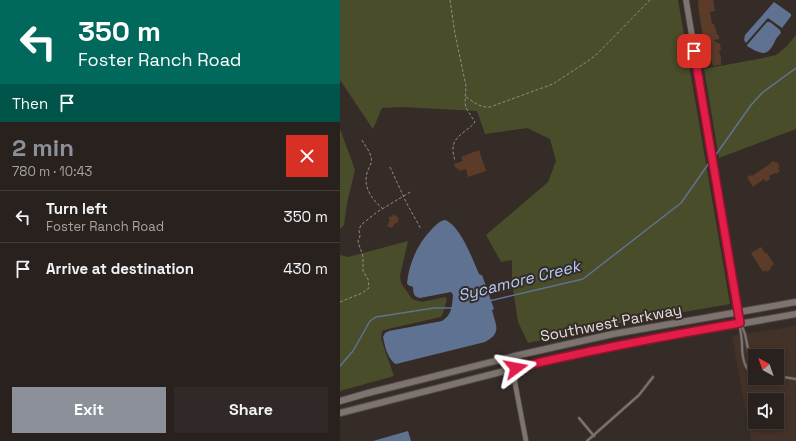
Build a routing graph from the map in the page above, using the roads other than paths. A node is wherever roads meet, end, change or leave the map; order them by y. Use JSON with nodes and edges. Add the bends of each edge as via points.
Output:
{"nodes":[{"id":1,"x":686,"y":0,"type":"edge"},
{"id":2,"x":796,"y":302,"type":"edge"},
{"id":3,"x":738,"y":313,"type":"junction"},
{"id":4,"x":796,"y":314,"type":"edge"},
{"id":5,"x":740,"y":323,"type":"junction"},
{"id":6,"x":748,"y":350,"type":"edge"},
{"id":7,"x":515,"y":356,"type":"junction"},
{"id":8,"x":516,"y":368,"type":"junction"},
{"id":9,"x":748,"y":368,"type":"edge"},
{"id":10,"x":653,"y":377,"type":"dead end"},
{"id":11,"x":784,"y":377,"type":"edge"},
{"id":12,"x":796,"y":379,"type":"edge"},
{"id":13,"x":340,"y":401,"type":"edge"},
{"id":14,"x":340,"y":413,"type":"edge"},
{"id":15,"x":578,"y":418,"type":"dead end"},
{"id":16,"x":594,"y":436,"type":"junction"},
{"id":17,"x":526,"y":441,"type":"edge"},
{"id":18,"x":587,"y":441,"type":"edge"}],
"edges":[{"from":1,"to":3,"type":"street"},
{"from":2,"to":3,"type":"main road","name":"Southwest Parkway"},
{"from":3,"to":5,"type":"street"},
{"from":3,"to":7,"type":"main road","name":"Southwest Parkway","via":[[613,334]]},
{"from":4,"to":5,"type":"main road","name":"Southwest Parkway"},
{"from":5,"to":6,"type":"lane"},
{"from":5,"to":8,"type":"main road","name":"Southwest Parkway","via":[[574,354]]},
{"from":5,"to":9,"type":"lane","via":[[743,359]]},
{"from":7,"to":8,"type":"street"},
{"from":7,"to":13,"type":"main road","name":"Southwest Parkway"},
{"from":8,"to":14,"type":"main road","name":"Southwest Parkway"},
{"from":8,"to":17,"type":"street","via":[[515,383]]},
{"from":10,"to":16,"type":"lane","via":[[639,394]]},
{"from":11,"to":12,"type":"lane"},
{"from":15,"to":16,"type":"lane"},
{"from":16,"to":18,"type":"lane"}]}
